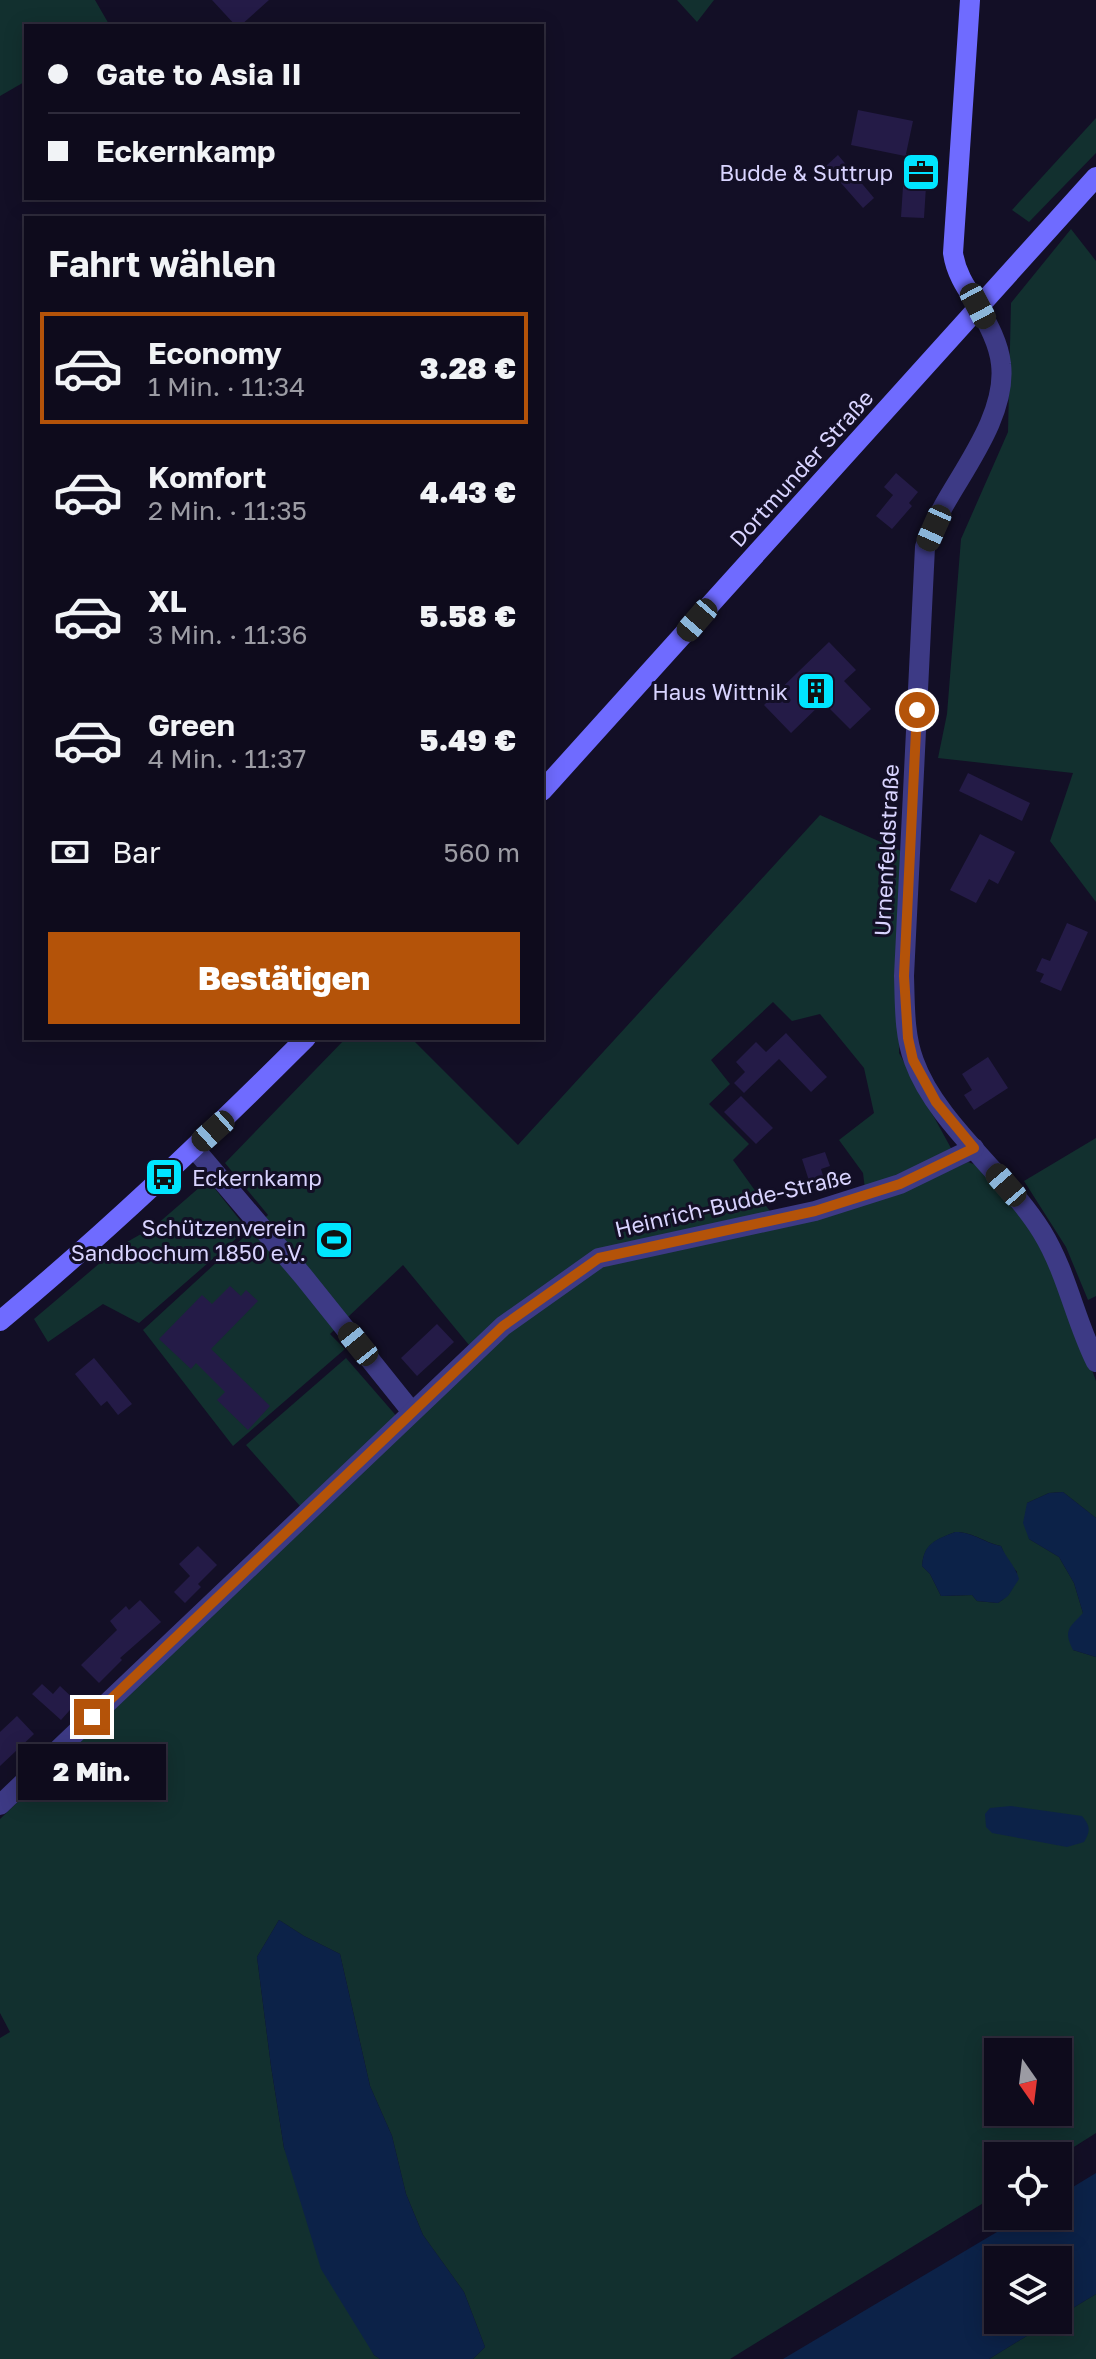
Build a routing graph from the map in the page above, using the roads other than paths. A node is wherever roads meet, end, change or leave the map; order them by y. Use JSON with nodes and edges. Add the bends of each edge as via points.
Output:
{"nodes":[{"id":1,"x":970,"y":0,"type":"edge"},
{"id":2,"x":1096,"y":177,"type":"edge"},
{"id":3,"x":978,"y":306,"type":"junction"},
{"id":4,"x":544,"y":789,"type":"edge"},
{"id":5,"x":304,"y":1040,"type":"edge"},
{"id":6,"x":194,"y":1148,"type":"junction"},
{"id":7,"x":974,"y":1148,"type":"junction"},
{"id":8,"x":0,"y":1321,"type":"edge"},
{"id":9,"x":1096,"y":1362,"type":"edge"},
{"id":10,"x":412,"y":1412,"type":"junction"},
{"id":11,"x":0,"y":1805,"type":"edge"}],
"edges":[{"from":1,"to":3,"type":"main road","via":[[953,253],[962,282]]},
{"from":2,"to":3,"type":"main road","name":"Dortmunder Straße"},
{"from":3,"to":4,"type":"main road","name":"Dortmunder Straße"},
{"from":3,"to":7,"type":"street","name":"Urnenfeldstraße","via":[[998,351],[1001,374],[987,432],[925,547],[904,976],[913,1060],[936,1102]]},
{"from":5,"to":6,"type":"main road"},
{"from":6,"to":8,"type":"main road"},
{"from":6,"to":10,"type":"street"},
{"from":7,"to":9,"type":"street","name":"Urnenfeldstraße","via":[[1043,1235]]},
{"from":7,"to":10,"type":"street","name":"Heinrich-Budde-Straße","via":[[900,1184],[815,1211],[599,1258],[503,1326]]},
{"from":10,"to":11,"type":"street"}]}
